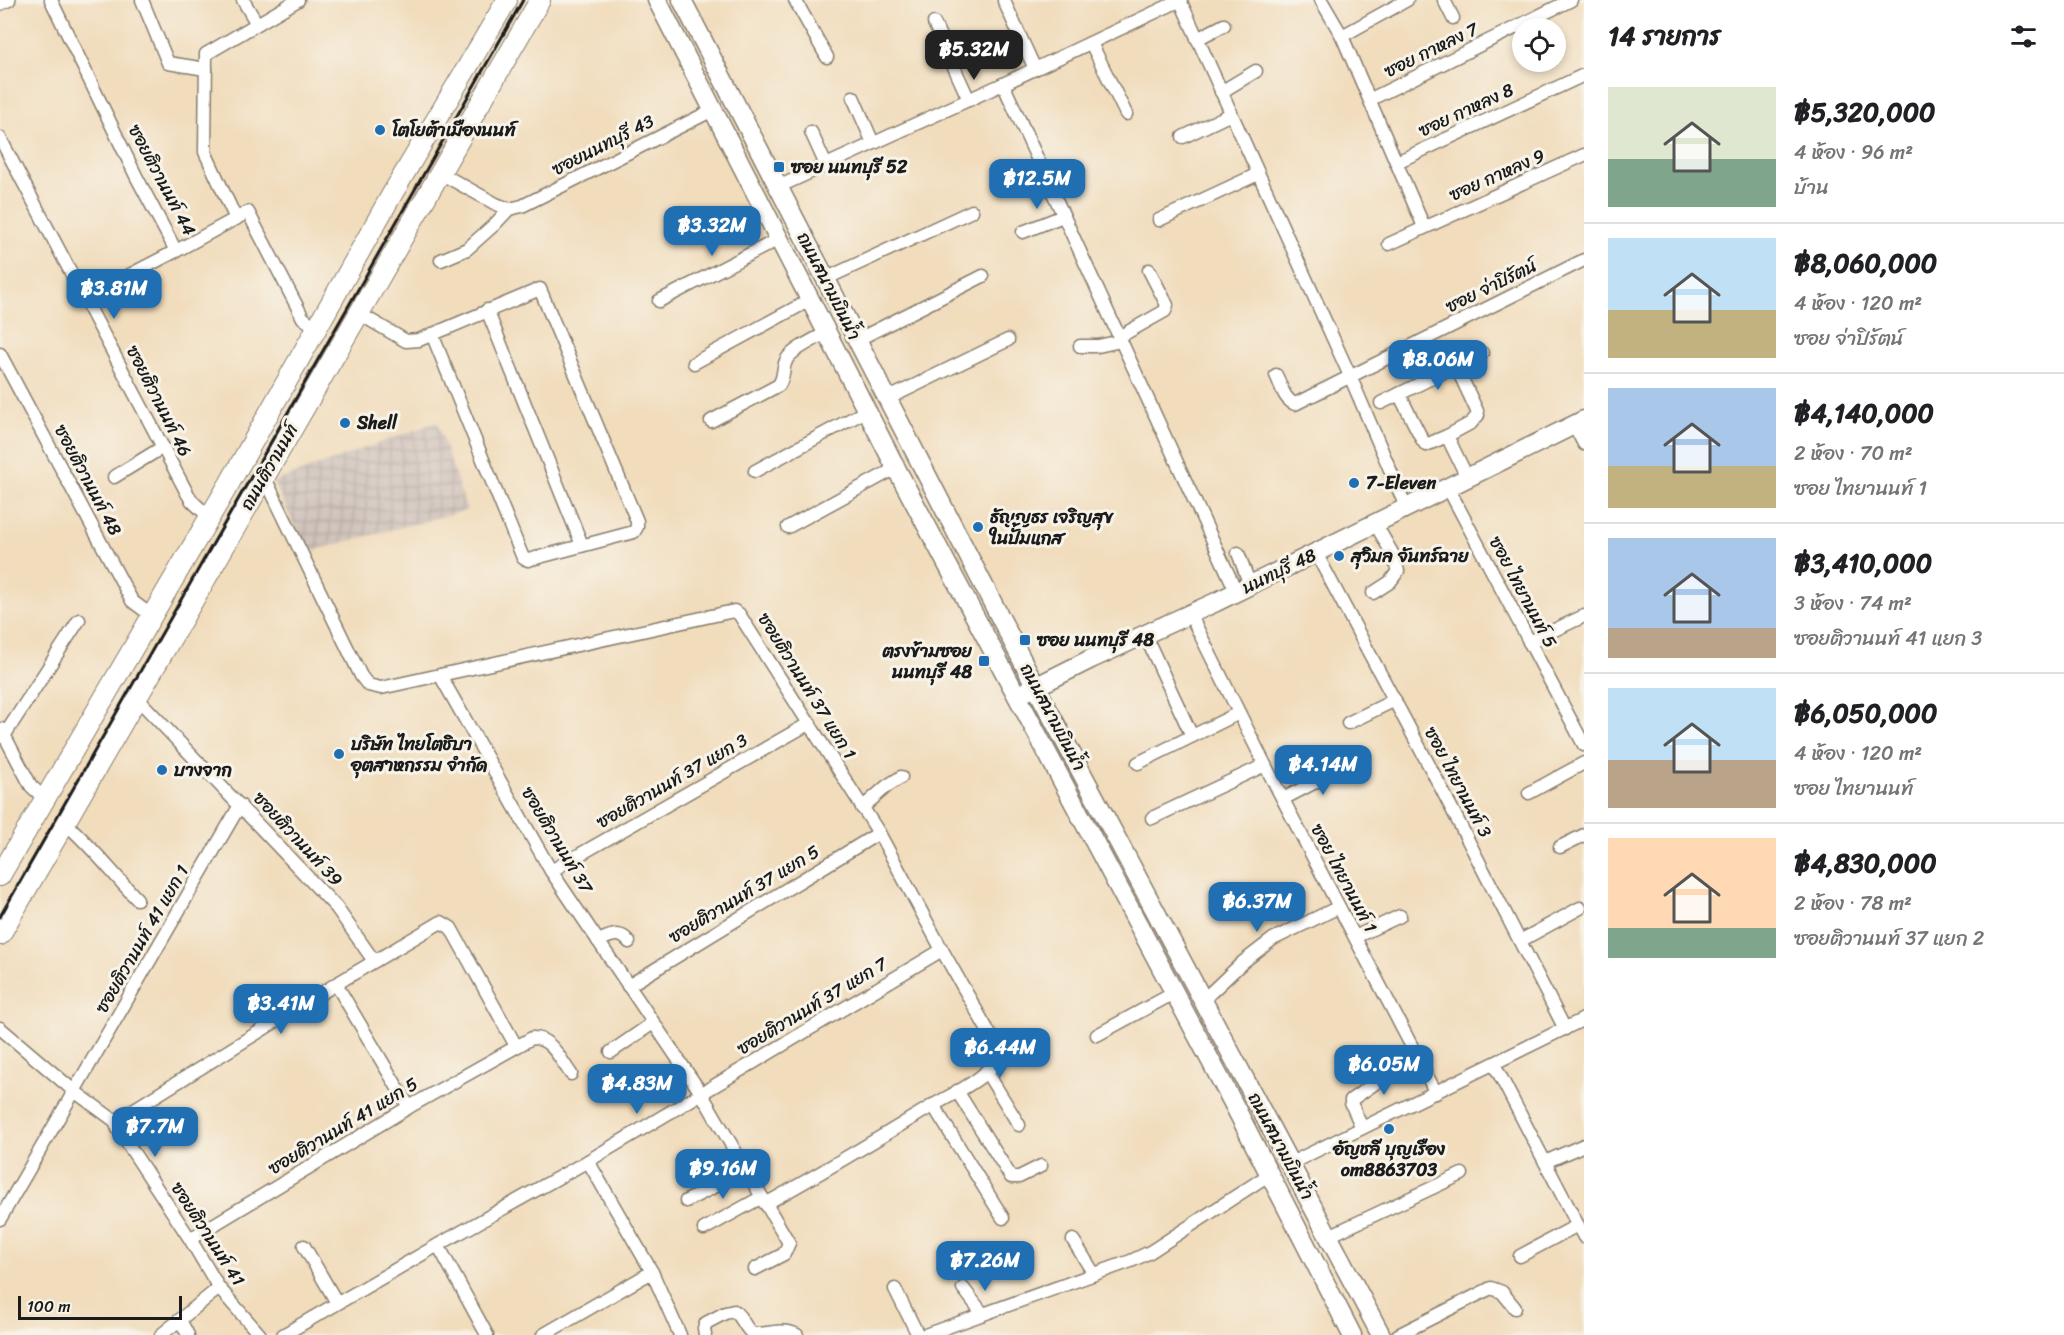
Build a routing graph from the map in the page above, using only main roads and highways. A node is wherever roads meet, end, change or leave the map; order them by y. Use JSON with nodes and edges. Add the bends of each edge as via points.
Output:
{"nodes":[{"id":1,"x":507,"y":0,"type":"edge"},
{"id":2,"x":540,"y":0,"type":"edge"},
{"id":3,"x":657,"y":0,"type":"edge"},
{"id":4,"x":682,"y":0,"type":"edge"},
{"id":5,"x":1579,"y":422,"type":"edge"},
{"id":6,"x":229,"y":484,"type":"junction"},
{"id":7,"x":252,"y":498,"type":"junction"},
{"id":8,"x":1036,"y":687,"type":"junction"},
{"id":9,"x":1017,"y":696,"type":"junction"},
{"id":10,"x":0,"y":876,"type":"edge"},
{"id":11,"x":0,"y":935,"type":"edge"},
{"id":12,"x":1289,"y":1164,"type":"junction"},
{"id":13,"x":1270,"y":1174,"type":"junction"},
{"id":14,"x":1352,"y":1335,"type":"edge"},
{"id":15,"x":1381,"y":1335,"type":"edge"}],
"edges":[{"from":1,"to":6,"type":"main road","name":"ถนนติวานนท์"},
{"from":2,"to":7,"type":"main road","name":"ถนนติวานนท์"},
{"from":3,"to":9,"type":"main road","name":"ถนนสนามบินน้ำ","via":[[866,411]]},
{"from":4,"to":8,"type":"main road","name":"ถนนสนามบินน้ำ"},
{"from":5,"to":8,"type":"main road","name":"นนทบุรี 48"},
{"from":6,"to":7,"type":"main road"},
{"from":6,"to":10,"type":"main road","name":"ถนนติวานนท์"},
{"from":7,"to":11,"type":"main road","name":"ถนนติวานนท์"},
{"from":8,"to":9,"type":"main road","name":"นนทบุรี 48"},
{"from":8,"to":12,"type":"main road","name":"ถนนสนามบินน้ำ"},
{"from":9,"to":13,"type":"main road","name":"ถนนสนามบินน้ำ"},
{"from":12,"to":13,"type":"main road"},
{"from":12,"to":15,"type":"main road","name":"ถนนสนามบินน้ำ"},
{"from":13,"to":14,"type":"main road","name":"ถนนสนามบินน้ำ"}]}
